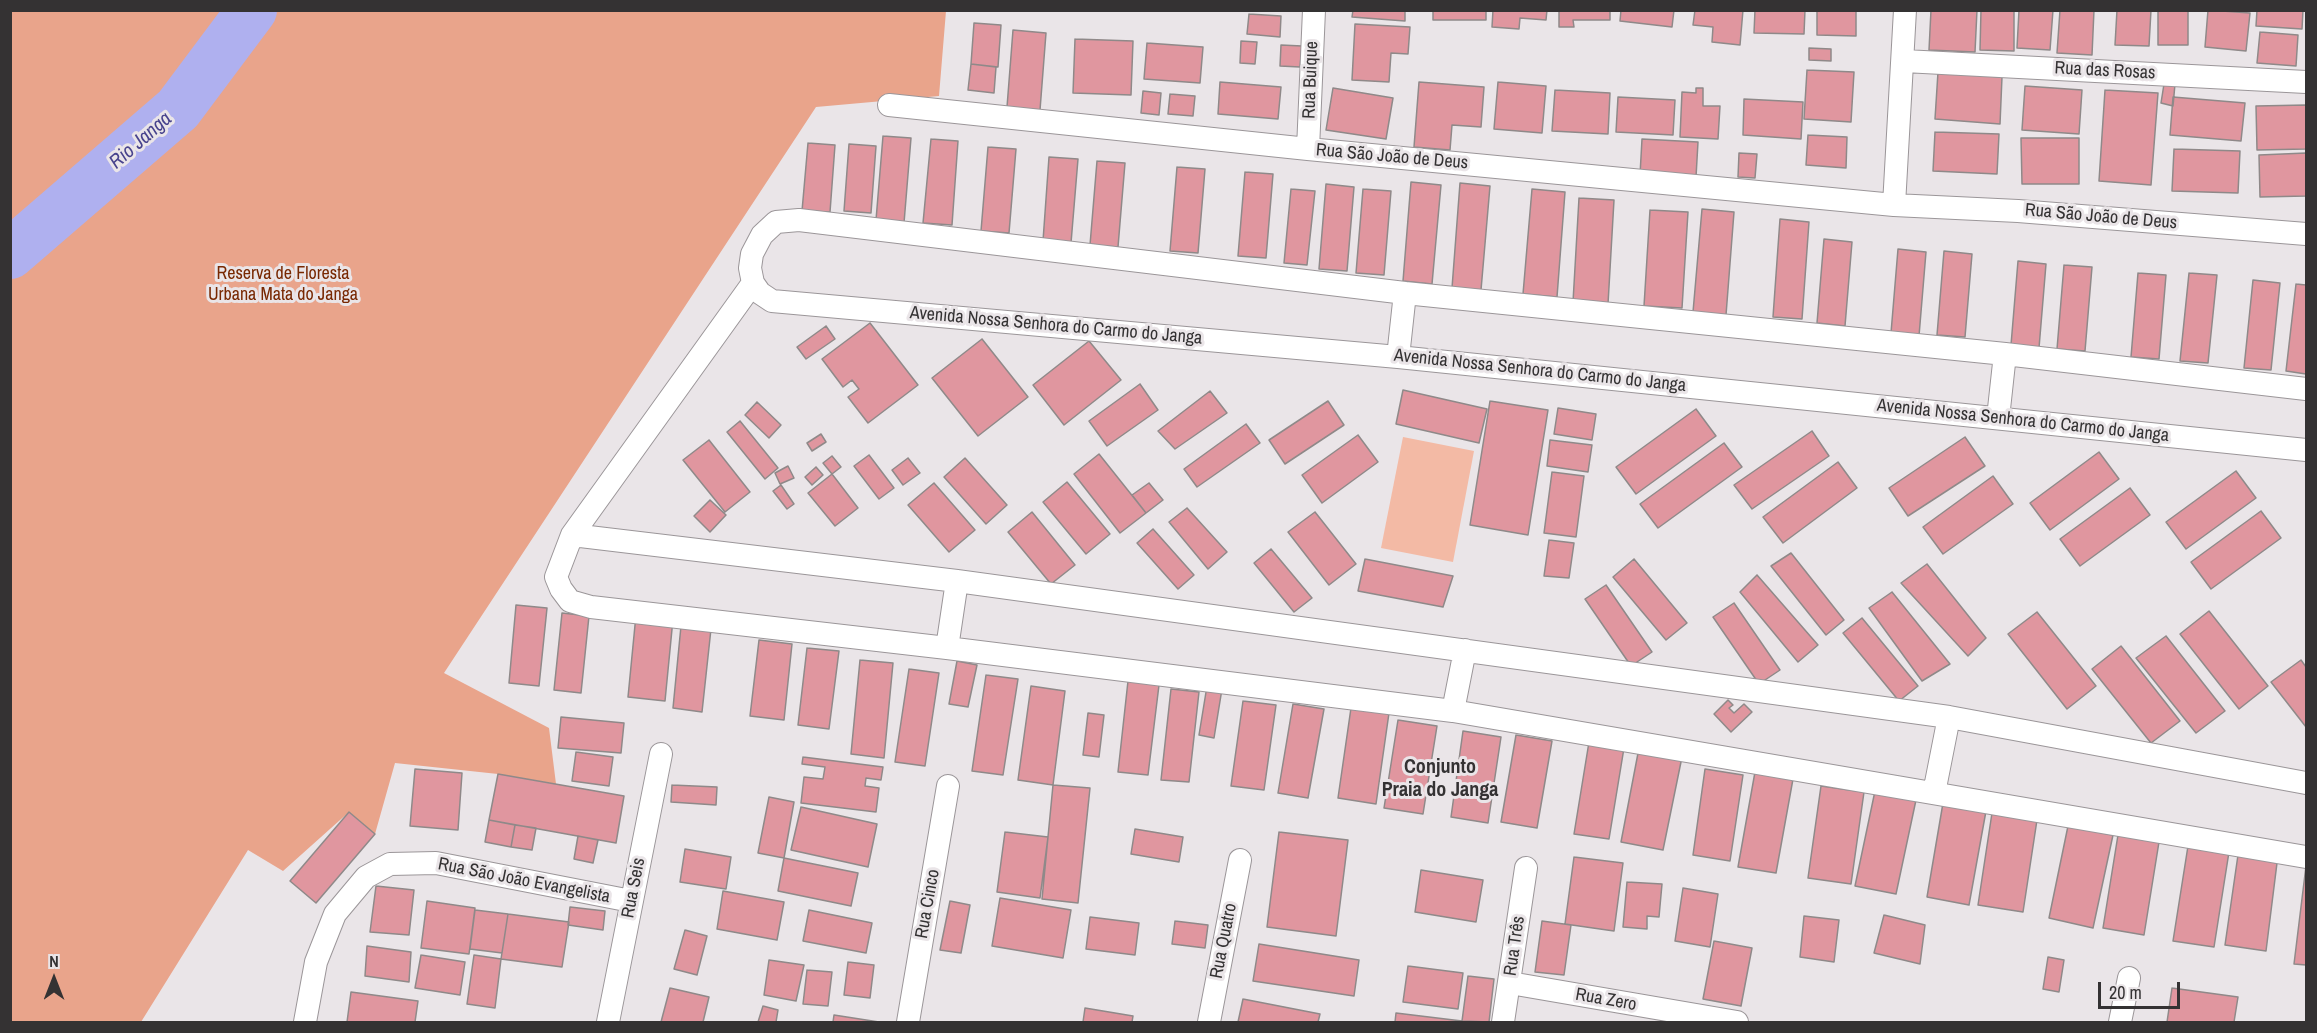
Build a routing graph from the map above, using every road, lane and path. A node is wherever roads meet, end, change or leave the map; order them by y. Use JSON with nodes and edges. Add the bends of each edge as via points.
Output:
{"nodes":[{"id":1,"x":1314,"y":10,"type":"edge"},
{"id":2,"x":1905,"y":10,"type":"edge"},
{"id":3,"x":1904,"y":61,"type":"junction"},
{"id":4,"x":2307,"y":82,"type":"edge"},
{"id":5,"x":889,"y":105,"type":"dead end"},
{"id":6,"x":1308,"y":149,"type":"junction"},
{"id":7,"x":1894,"y":205,"type":"junction"},
{"id":8,"x":2307,"y":234,"type":"edge"},
{"id":9,"x":753,"y":283,"type":"junction"},
{"id":10,"x":1405,"y":293,"type":"junction"},
{"id":11,"x":2006,"y":354,"type":"junction"},
{"id":12,"x":1398,"y":357,"type":"junction"},
{"id":13,"x":2307,"y":389,"type":"edge"},
{"id":14,"x":1998,"y":418,"type":"junction"},
{"id":15,"x":2307,"y":450,"type":"edge"},
{"id":16,"x":572,"y":535,"type":"junction"},
{"id":17,"x":957,"y":581,"type":"junction"},
{"id":18,"x":947,"y":648,"type":"junction"},
{"id":19,"x":1465,"y":650,"type":"junction"},
{"id":20,"x":1453,"y":711,"type":"junction"},
{"id":21,"x":1949,"y":717,"type":"junction"},
{"id":22,"x":661,"y":753,"type":"dead end"},
{"id":23,"x":2307,"y":783,"type":"edge"},
{"id":24,"x":948,"y":786,"type":"dead end"},
{"id":25,"x":1934,"y":793,"type":"junction"},
{"id":26,"x":2307,"y":857,"type":"edge"},
{"id":27,"x":1240,"y":860,"type":"dead end"},
{"id":28,"x":1526,"y":868,"type":"dead end"},
{"id":29,"x":631,"y":901,"type":"junction"},
{"id":30,"x":2129,"y":978,"type":"dead end"},
{"id":31,"x":1510,"y":982,"type":"junction"},
{"id":32,"x":1723,"y":1021,"type":"edge"},
{"id":33,"x":305,"y":1023,"type":"edge"},
{"id":34,"x":608,"y":1023,"type":"edge"},
{"id":35,"x":908,"y":1023,"type":"edge"},
{"id":36,"x":1209,"y":1023,"type":"edge"},
{"id":37,"x":1503,"y":1023,"type":"edge"},
{"id":38,"x":2120,"y":1023,"type":"edge"}],
"edges":[{"from":1,"to":6,"type":"street","name":"Rua Buique"},
{"from":2,"to":3,"type":"street"},
{"from":3,"to":4,"type":"street","name":"Rua das Rosas"},
{"from":3,"to":7,"type":"street"},
{"from":5,"to":6,"type":"street","name":"Rua São João de Deus"},
{"from":6,"to":7,"type":"street","name":"Rua São João de Deus"},
{"from":7,"to":8,"type":"street","name":"Rua São João de Deus"},
{"from":9,"to":10,"type":"street","via":[[752,254],[762,235],[776,222],[799,220]]},
{"from":9,"to":12,"type":"street","name":"Avenida Nossa Senhora do Carmo do Janga","via":[[772,302]]},
{"from":9,"to":16,"type":"street"},
{"from":10,"to":11,"type":"street"},
{"from":10,"to":12,"type":"street"},
{"from":11,"to":13,"type":"street"},
{"from":11,"to":14,"type":"street"},
{"from":12,"to":14,"type":"street","name":"Avenida Nossa Senhora do Carmo do Janga"},
{"from":14,"to":15,"type":"street","name":"Avenida Nossa Senhora do Carmo do Janga"},
{"from":16,"to":17,"type":"street"},
{"from":16,"to":18,"type":"street","via":[[556,576],[570,601],[591,607]]},
{"from":17,"to":18,"type":"street"},
{"from":17,"to":19,"type":"street"},
{"from":18,"to":20,"type":"street"},
{"from":19,"to":20,"type":"street"},
{"from":19,"to":21,"type":"street"},
{"from":20,"to":25,"type":"street"},
{"from":21,"to":23,"type":"street"},
{"from":21,"to":25,"type":"street"},
{"from":22,"to":29,"type":"street","name":"Rua Seis"},
{"from":24,"to":35,"type":"street","name":"Rua Cinco"},
{"from":25,"to":26,"type":"street"},
{"from":27,"to":36,"type":"street","name":"Rua Quatro"},
{"from":28,"to":31,"type":"street","name":"Rua Três"},
{"from":29,"to":33,"type":"street","name":"Rua São João Evangelista","via":[[436,863],[390,864],[366,877],[335,914],[316,962]]},
{"from":29,"to":34,"type":"street","name":"Rua Seis"},
{"from":30,"to":38,"type":"street"},
{"from":31,"to":32,"type":"street","name":"Rua Zero"},
{"from":31,"to":37,"type":"street","name":"Rua Três"}]}
